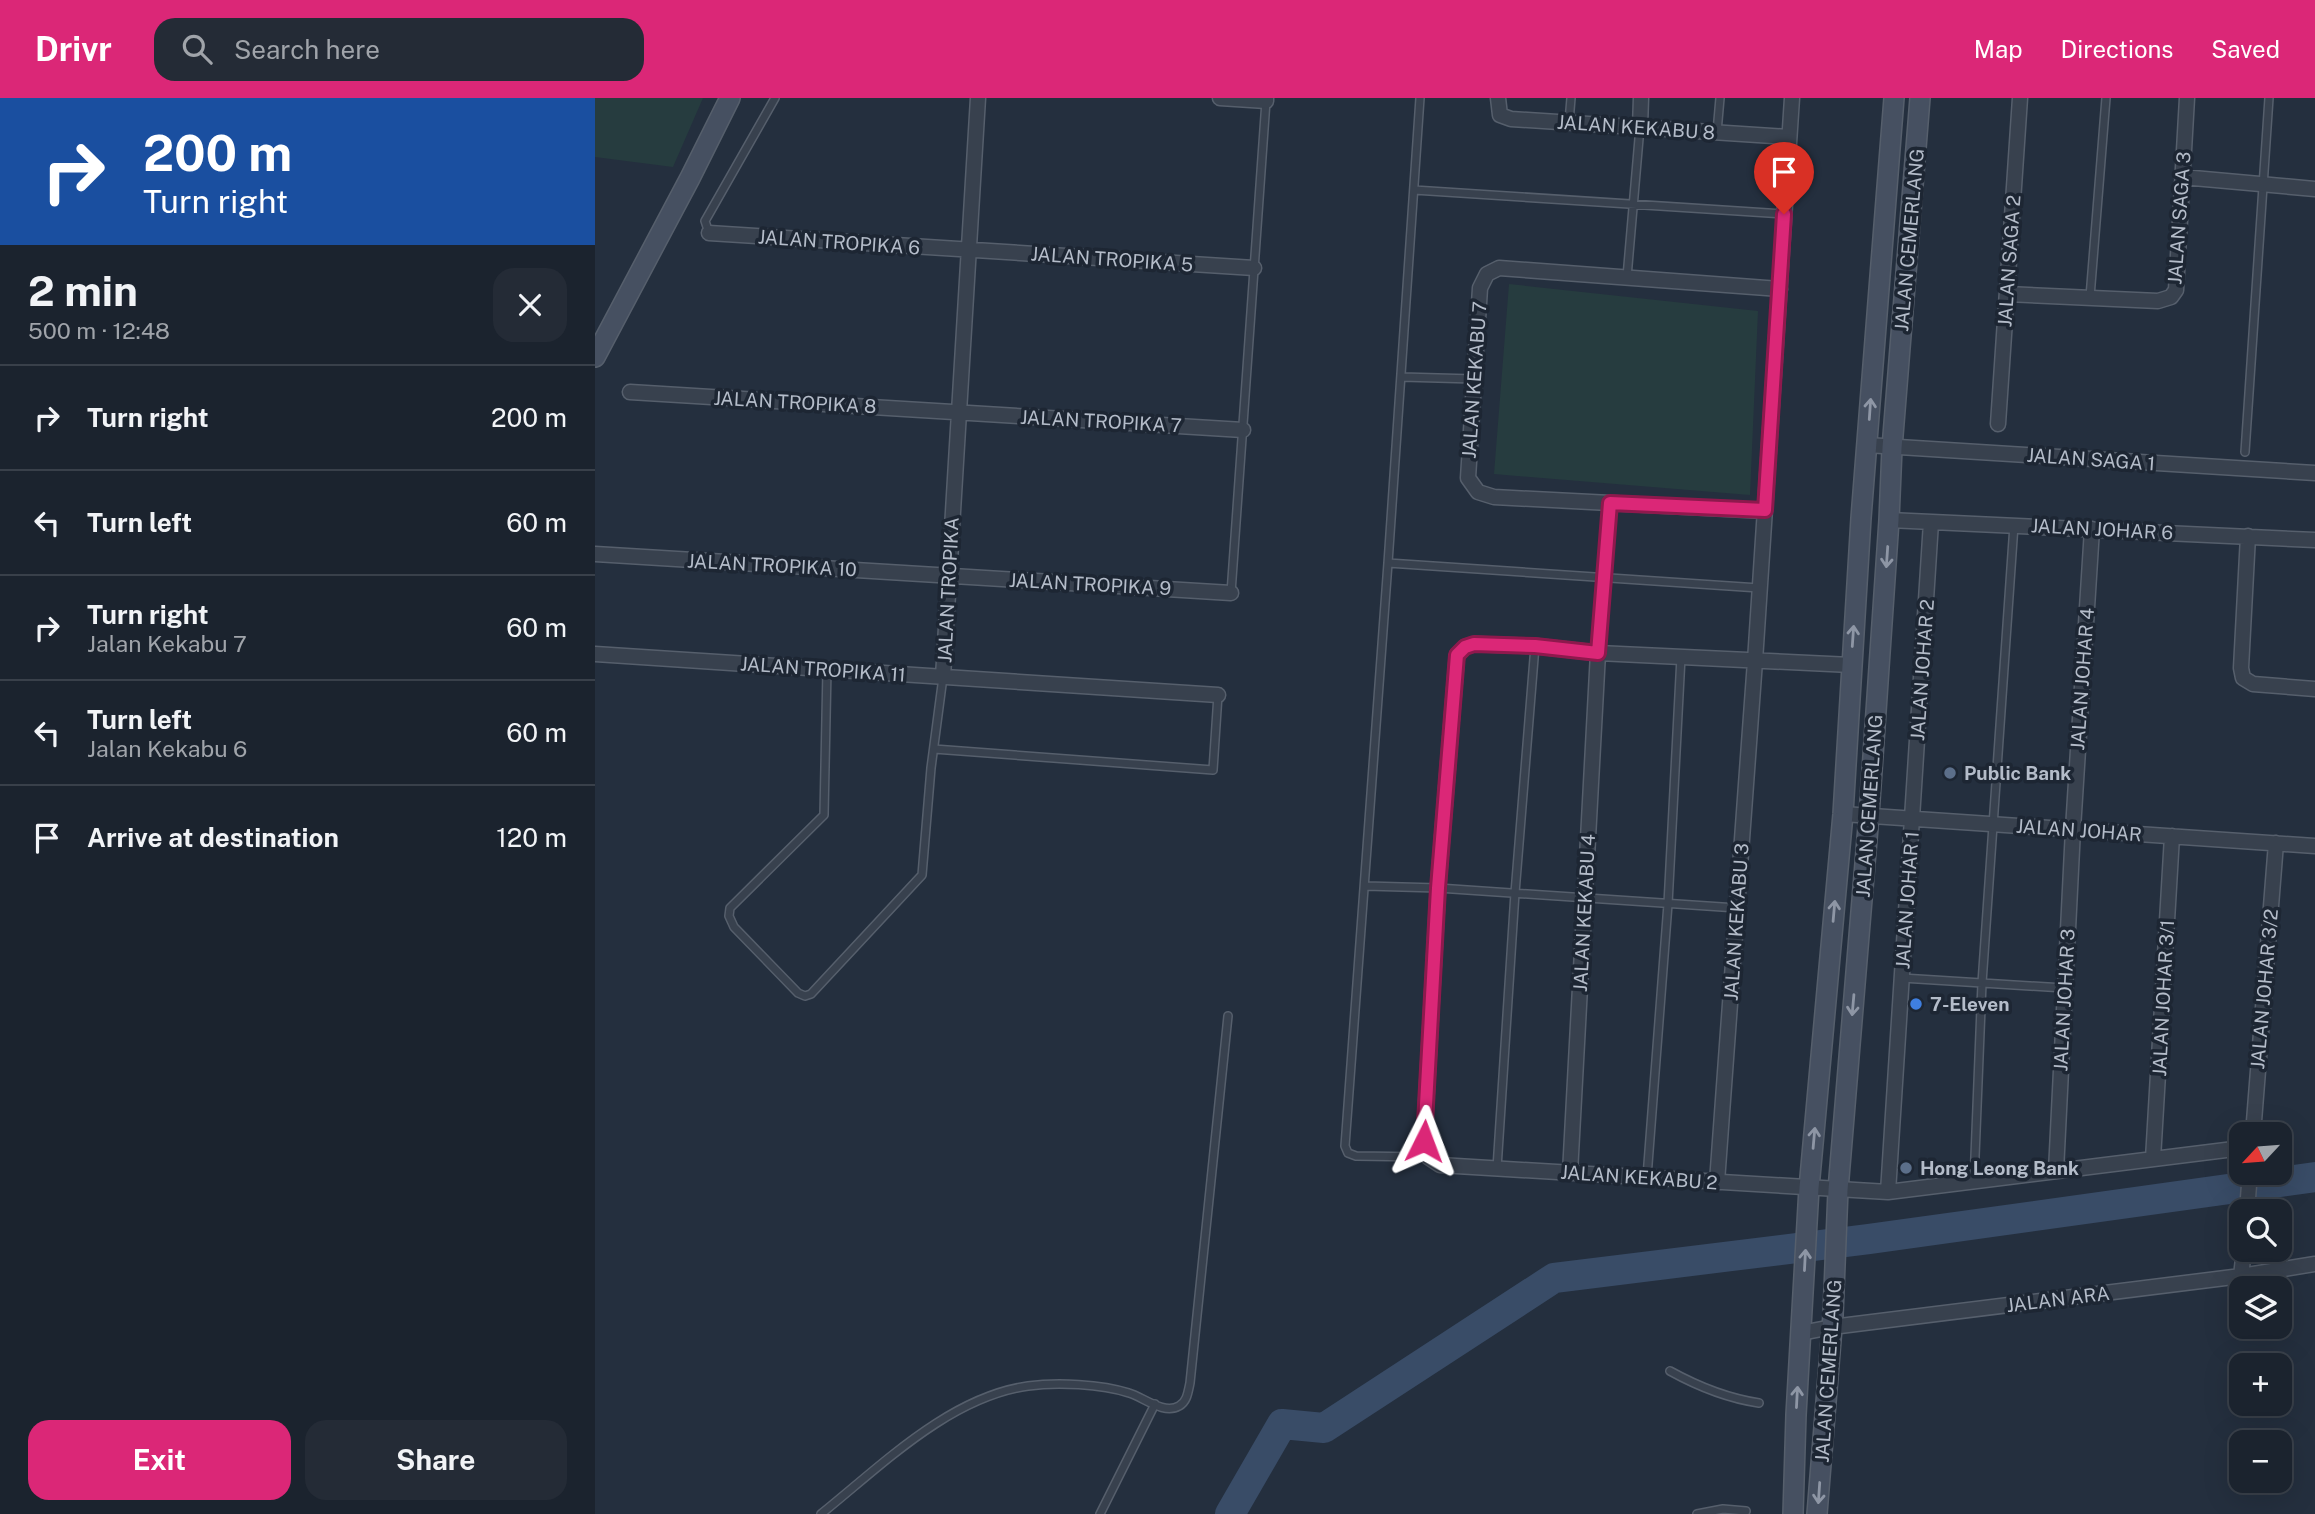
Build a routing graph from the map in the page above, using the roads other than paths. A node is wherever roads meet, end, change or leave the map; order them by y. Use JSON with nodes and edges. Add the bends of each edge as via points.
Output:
{"nodes":[{"id":1,"x":730,"y":98,"type":"edge"},
{"id":2,"x":775,"y":98,"type":"edge"},
{"id":3,"x":978,"y":98,"type":"edge"},
{"id":4,"x":1220,"y":98,"type":"edge"},
{"id":5,"x":1420,"y":98,"type":"edge"},
{"id":6,"x":1497,"y":98,"type":"edge"},
{"id":7,"x":1571,"y":98,"type":"edge"},
{"id":8,"x":1641,"y":98,"type":"edge"},
{"id":9,"x":1720,"y":98,"type":"edge"},
{"id":10,"x":1792,"y":98,"type":"edge"},
{"id":11,"x":1894,"y":98,"type":"edge"},
{"id":12,"x":1920,"y":98,"type":"edge"},
{"id":13,"x":2020,"y":98,"type":"edge"},
{"id":14,"x":2106,"y":98,"type":"edge"},
{"id":15,"x":2187,"y":98,"type":"edge"},
{"id":16,"x":2269,"y":98,"type":"edge"},
{"id":17,"x":1266,"y":99,"type":"edge"},
{"id":18,"x":1569,"y":123,"type":"junction"},
{"id":19,"x":1640,"y":127,"type":"junction"},
{"id":20,"x":1717,"y":132,"type":"junction"},
{"id":21,"x":1790,"y":137,"type":"junction"},
{"id":22,"x":2182,"y":177,"type":"junction"},
{"id":23,"x":2263,"y":184,"type":"junction"},
{"id":24,"x":2315,"y":188,"type":"edge"},
{"id":25,"x":1413,"y":190,"type":"junction"},
{"id":26,"x":1631,"y":204,"type":"junction"},
{"id":27,"x":1784,"y":214,"type":"junction"},
{"id":28,"x":709,"y":233,"type":"joint"},
{"id":29,"x":969,"y":250,"type":"junction"},
{"id":30,"x":1254,"y":268,"type":"junction"},
{"id":31,"x":1627,"y":277,"type":"junction"},
{"id":32,"x":1780,"y":289,"type":"junction"},
{"id":33,"x":2007,"y":294,"type":"junction"},
{"id":34,"x":2090,"y":298,"type":"junction"},
{"id":35,"x":595,"y":358,"type":"edge"},
{"id":36,"x":1402,"y":377,"type":"junction"},
{"id":37,"x":1474,"y":379,"type":"junction"},
{"id":38,"x":631,"y":392,"type":"dead end"},
{"id":39,"x":959,"y":412,"type":"junction"},
{"id":40,"x":1998,"y":424,"type":"dead end"},
{"id":41,"x":1243,"y":429,"type":"junction"},
{"id":42,"x":1867,"y":445,"type":"junction"},
{"id":43,"x":1892,"y":448,"type":"junction"},
{"id":44,"x":2245,"y":452,"type":"dead end"},
{"id":45,"x":2315,"y":474,"type":"edge"},
{"id":46,"x":1610,"y":503,"type":"junction"},
{"id":47,"x":1765,"y":510,"type":"junction"},
{"id":48,"x":1889,"y":520,"type":"junction"},
{"id":49,"x":1931,"y":522,"type":"junction"},
{"id":50,"x":2014,"y":526,"type":"junction"},
{"id":51,"x":2092,"y":529,"type":"junction"},
{"id":52,"x":2248,"y":536,"type":"junction"},
{"id":53,"x":2315,"y":540,"type":"edge"},
{"id":54,"x":595,"y":554,"type":"edge"},
{"id":55,"x":1388,"y":563,"type":"junction"},
{"id":56,"x":949,"y":576,"type":"junction"},
{"id":57,"x":1604,"y":577,"type":"junction"},
{"id":58,"x":1760,"y":588,"type":"junction"},
{"id":59,"x":1231,"y":593,"type":"joint"},
{"id":60,"x":1535,"y":646,"type":"junction"},
{"id":61,"x":1598,"y":653,"type":"junction"},
{"id":62,"x":595,"y":654,"type":"edge"},
{"id":63,"x":1681,"y":657,"type":"junction"},
{"id":64,"x":1755,"y":661,"type":"junction"},
{"id":65,"x":1851,"y":665,"type":"junction"},
{"id":66,"x":827,"y":668,"type":"junction"},
{"id":67,"x":943,"y":677,"type":"junction"},
{"id":68,"x":2315,"y":689,"type":"edge"},
{"id":69,"x":1218,"y":695,"type":"joint"},
{"id":70,"x":934,"y":749,"type":"junction"},
{"id":71,"x":1843,"y":814,"type":"junction"},
{"id":72,"x":1869,"y":815,"type":"junction"},
{"id":73,"x":1912,"y":818,"type":"junction"},
{"id":74,"x":1994,"y":824,"type":"junction"},
{"id":75,"x":2073,"y":829,"type":"junction"},
{"id":76,"x":2172,"y":836,"type":"junction"},
{"id":77,"x":2276,"y":844,"type":"junction"},
{"id":78,"x":2315,"y":846,"type":"edge"},
{"id":79,"x":1366,"y":886,"type":"junction"},
{"id":80,"x":1438,"y":888,"type":"junction"},
{"id":81,"x":1515,"y":893,"type":"junction"},
{"id":82,"x":1585,"y":899,"type":"junction"},
{"id":83,"x":1668,"y":904,"type":"junction"},
{"id":84,"x":1737,"y":908,"type":"junction"},
{"id":85,"x":1902,"y":978,"type":"junction"},
{"id":86,"x":1982,"y":983,"type":"junction"},
{"id":87,"x":2064,"y":988,"type":"junction"},
{"id":88,"x":1228,"y":1016,"type":"dead end"},
{"id":89,"x":2254,"y":1122,"type":"edge"},
{"id":90,"x":2229,"y":1150,"type":"edge"},
{"id":91,"x":2153,"y":1159,"type":"junction"},
{"id":92,"x":1434,"y":1161,"type":"junction"},
{"id":93,"x":1497,"y":1168,"type":"junction"},
{"id":94,"x":2056,"y":1171,"type":"junction"},
{"id":95,"x":1570,"y":1173,"type":"junction"},
{"id":96,"x":1647,"y":1178,"type":"junction"},
{"id":97,"x":1974,"y":1181,"type":"junction"},
{"id":98,"x":1717,"y":1182,"type":"junction"},
{"id":99,"x":1888,"y":1192,"type":"junction"},
{"id":100,"x":1809,"y":1197,"type":"junction"},
{"id":101,"x":1838,"y":1197,"type":"junction"},
{"id":102,"x":2242,"y":1262,"type":"edge"},
{"id":103,"x":2315,"y":1264,"type":"edge"},
{"id":104,"x":2241,"y":1276,"type":"joint"},
{"id":105,"x":2229,"y":1277,"type":"edge"},
{"id":106,"x":1832,"y":1321,"type":"junction"},
{"id":107,"x":1801,"y":1333,"type":"junction"},
{"id":108,"x":1670,"y":1371,"type":"dead end"},
{"id":109,"x":1759,"y":1403,"type":"dead end"},
{"id":110,"x":1154,"y":1404,"type":"junction"},
{"id":111,"x":1746,"y":1511,"type":"dead end"},
{"id":112,"x":821,"y":1514,"type":"edge"},
{"id":113,"x":1100,"y":1514,"type":"edge"},
{"id":114,"x":1697,"y":1514,"type":"edge"},
{"id":115,"x":1793,"y":1514,"type":"edge"},
{"id":116,"x":1818,"y":1514,"type":"edge"}],
"edges":[{"from":1,"to":35,"type":"main road"},
{"from":2,"to":28,"type":"lane","via":[[705,221]]},
{"from":3,"to":29,"type":"street","name":"JALAN TROPIKA"},
{"from":4,"to":17,"type":"street"},
{"from":5,"to":25,"type":"lane"},
{"from":6,"to":18,"type":"street","name":"JALAN KEKABU 8","via":[[1500,115],[1511,119]]},
{"from":7,"to":18,"type":"lane"},
{"from":8,"to":19,"type":"street"},
{"from":9,"to":20,"type":"lane"},
{"from":10,"to":21,"type":"street","name":"JALAN KEKABU 3"},
{"from":42,"to":11,"type":"main road","name":"JALAN CEMERLANG","one_way":true},
{"from":12,"to":43,"type":"main road","name":"JALAN CEMERLANG"},
{"from":13,"to":33,"type":"street","name":"JALAN SAGA 2"},
{"from":14,"to":34,"type":"lane"},
{"from":15,"to":22,"type":"street","name":"JALAN SAGA 3"},
{"from":16,"to":23,"type":"lane"},
{"from":17,"to":30,"type":"lane"},
{"from":18,"to":19,"type":"street","name":"JALAN KEKABU 8"},
{"from":19,"to":20,"type":"street","name":"JALAN KEKABU 8"},
{"from":19,"to":26,"type":"lane"},
{"from":20,"to":21,"type":"street","name":"JALAN KEKABU 8"},
{"from":21,"to":27,"type":"street","name":"JALAN KEKABU 3"},
{"from":22,"to":23,"type":"street"},
{"from":22,"to":34,"type":"street","name":"JALAN SAGA 3","via":[[2176,290],[2171,297],[2158,302]]},
{"from":23,"to":24,"type":"street"},
{"from":23,"to":44,"type":"lane"},
{"from":25,"to":26,"type":"lane"},
{"from":25,"to":36,"type":"lane"},
{"from":26,"to":27,"type":"lane"},
{"from":26,"to":31,"type":"lane"},
{"from":27,"to":32,"type":"street","name":"JALAN KEKABU 3"},
{"from":28,"to":29,"type":"street","name":"JALAN TROPIKA 6"},
{"from":29,"to":30,"type":"street","name":"JALAN TROPIKA 5"},
{"from":29,"to":39,"type":"street","name":"JALAN TROPIKA"},
{"from":30,"to":41,"type":"lane"},
{"from":31,"to":32,"type":"street","name":"JALAN KEKABU 7"},
{"from":31,"to":37,"type":"street","name":"JALAN KEKABU 7","via":[[1499,268],[1487,274],[1481,288]]},
{"from":32,"to":47,"type":"street","name":"JALAN KEKABU 3"},
{"from":33,"to":34,"type":"street","name":"JALAN SAGA 3"},
{"from":33,"to":40,"type":"street","name":"JALAN SAGA 2"},
{"from":36,"to":37,"type":"lane"},
{"from":36,"to":55,"type":"lane"},
{"from":37,"to":46,"type":"street","name":"JALAN KEKABU 7","via":[[1468,478],[1479,492],[1494,497]]},
{"from":38,"to":39,"type":"street","name":"JALAN TROPIKA 8"},
{"from":39,"to":41,"type":"street","name":"JALAN TROPIKA 7"},
{"from":39,"to":56,"type":"street","name":"JALAN TROPIKA"},
{"from":41,"to":59,"type":"lane"},
{"from":42,"to":43,"type":"street","name":"JALAN SAGA 1"},
{"from":65,"to":42,"type":"main road","name":"JALAN CEMERLANG","one_way":true},
{"from":43,"to":45,"type":"street","name":"JALAN SAGA 1"},
{"from":43,"to":48,"type":"main road","name":"JALAN CEMERLANG"},
{"from":46,"to":47,"type":"street","name":"JALAN KEKABU 7"},
{"from":46,"to":57,"type":"lane"},
{"from":47,"to":58,"type":"street","name":"JALAN KEKABU 3"},
{"from":48,"to":49,"type":"street","name":"JALAN JOHAR 6"},
{"from":48,"to":72,"type":"main road","name":"JALAN CEMERLANG","one_way":true},
{"from":49,"to":50,"type":"street","name":"JALAN JOHAR 6"},
{"from":49,"to":73,"type":"street","name":"JALAN JOHAR 2"},
{"from":50,"to":51,"type":"street","name":"JALAN JOHAR 6"},
{"from":50,"to":74,"type":"lane"},
{"from":51,"to":52,"type":"street","name":"JALAN JOHAR 6"},
{"from":51,"to":75,"type":"street","name":"JALAN JOHAR 4"},
{"from":52,"to":53,"type":"street","name":"JALAN JOHAR 6"},
{"from":52,"to":68,"type":"street","via":[[2243,678],[2253,684]]},
{"from":54,"to":56,"type":"street","name":"JALAN TROPIKA 10"},
{"from":55,"to":57,"type":"lane"},
{"from":55,"to":79,"type":"lane"},
{"from":56,"to":59,"type":"street","name":"JALAN TROPIKA 9"},
{"from":56,"to":67,"type":"street","name":"JALAN TROPIKA"},
{"from":57,"to":58,"type":"lane"},
{"from":57,"to":61,"type":"lane"},
{"from":58,"to":64,"type":"street","name":"JALAN KEKABU 3"},
{"from":60,"to":61,"type":"street"},
{"from":60,"to":80,"type":"street","via":[[1474,644],[1457,655]]},
{"from":60,"to":81,"type":"lane"},
{"from":61,"to":63,"type":"street"},
{"from":61,"to":82,"type":"street","name":"JALAN KEKABU 4"},
{"from":62,"to":66,"type":"street","name":"JALAN TROPIKA 11"},
{"from":63,"to":64,"type":"street"},
{"from":63,"to":83,"type":"lane"},
{"from":64,"to":65,"type":"street"},
{"from":64,"to":84,"type":"street","name":"JALAN KEKABU 3"},
{"from":65,"to":71,"type":"main road","name":"JALAN CEMERLANG"},
{"from":66,"to":67,"type":"street","name":"JALAN TROPIKA 11"},
{"from":66,"to":70,"type":"lane","name":"JALAN TROPIKA","via":[[824,815],[730,908],[729,916],[734,927],[798,993],[811,994],[922,875]]},
{"from":67,"to":69,"type":"street","name":"JALAN TROPIKA 11"},
{"from":67,"to":70,"type":"lane","name":"JALAN TROPIKA"},
{"from":69,"to":70,"type":"lane","via":[[1213,770]]},
{"from":71,"to":72,"type":"street","name":"JALAN JOHAR"},
{"from":100,"to":71,"type":"main road","name":"JALAN CEMERLANG","one_way":true},
{"from":72,"to":73,"type":"street","name":"JALAN JOHAR"},
{"from":72,"to":101,"type":"main road","name":"JALAN CEMERLANG","one_way":true},
{"from":73,"to":74,"type":"street","name":"JALAN JOHAR"},
{"from":73,"to":85,"type":"street","name":"JALAN JOHAR 1"},
{"from":74,"to":75,"type":"street","name":"JALAN JOHAR"},
{"from":74,"to":86,"type":"lane"},
{"from":75,"to":76,"type":"street","name":"JALAN JOHAR"},
{"from":75,"to":87,"type":"street","name":"JALAN JOHAR 3"},
{"from":76,"to":77,"type":"street","name":"JALAN JOHAR"},
{"from":76,"to":91,"type":"street","name":"JALAN JOHAR 3/1"},
{"from":77,"to":78,"type":"street","name":"JALAN JOHAR"},
{"from":77,"to":89,"type":"street","name":"JALAN JOHAR 3/2"},
{"from":79,"to":80,"type":"lane"},
{"from":79,"to":92,"type":"lane","via":[[1345,1146],[1356,1156]]},
{"from":80,"to":81,"type":"lane"},
{"from":80,"to":92,"type":"street","via":[[1424,1141]]},
{"from":81,"to":82,"type":"lane"},
{"from":81,"to":93,"type":"lane"},
{"from":82,"to":83,"type":"lane"},
{"from":82,"to":95,"type":"street","name":"JALAN KEKABU 4"},
{"from":83,"to":84,"type":"lane"},
{"from":83,"to":96,"type":"lane"},
{"from":84,"to":98,"type":"street","name":"JALAN KEKABU 3"},
{"from":85,"to":86,"type":"lane"},
{"from":85,"to":99,"type":"street","name":"JALAN JOHAR 1"},
{"from":86,"to":87,"type":"lane"},
{"from":86,"to":97,"type":"lane"},
{"from":87,"to":94,"type":"street","name":"JALAN JOHAR 3"},
{"from":88,"to":110,"type":"lane","via":[[1190,1383],[1186,1400],[1178,1407]]},
{"from":90,"to":91,"type":"street"},
{"from":91,"to":94,"type":"street"},
{"from":92,"to":93,"type":"street","name":"JALAN KEKABU 2"},
{"from":93,"to":95,"type":"street","name":"JALAN KEKABU 2"},
{"from":94,"to":97,"type":"street"},
{"from":95,"to":96,"type":"street","name":"JALAN KEKABU 2"},
{"from":96,"to":98,"type":"street","name":"JALAN KEKABU 2"},
{"from":97,"to":99,"type":"street"},
{"from":98,"to":100,"type":"street","name":"JALAN KEKABU 2"},
{"from":99,"to":101,"type":"street"},
{"from":100,"to":101,"type":"street","name":"JALAN KEKABU 2"},
{"from":107,"to":100,"type":"main road","name":"JALAN CEMERLANG","one_way":true},
{"from":101,"to":106,"type":"main road","name":"JALAN CEMERLANG"},
{"from":102,"to":104,"type":"street"},
{"from":103,"to":104,"type":"street","name":"JALAN ARA"},
{"from":105,"to":106,"type":"street","name":"JALAN ARA"},
{"from":106,"to":107,"type":"street","name":"JALAN ARA"},
{"from":106,"to":116,"type":"main road","name":"JALAN CEMERLANG","one_way":true},
{"from":115,"to":107,"type":"main road","name":"JALAN CEMERLANG","one_way":true},
{"from":108,"to":109,"type":"lane","via":[[1699,1387]]},
{"from":110,"to":112,"type":"lane","via":[[1128,1392],[1079,1385],[1028,1386],[985,1397],[928,1428]]},
{"from":110,"to":113,"type":"lane"},
{"from":111,"to":114,"type":"lane"}]}
